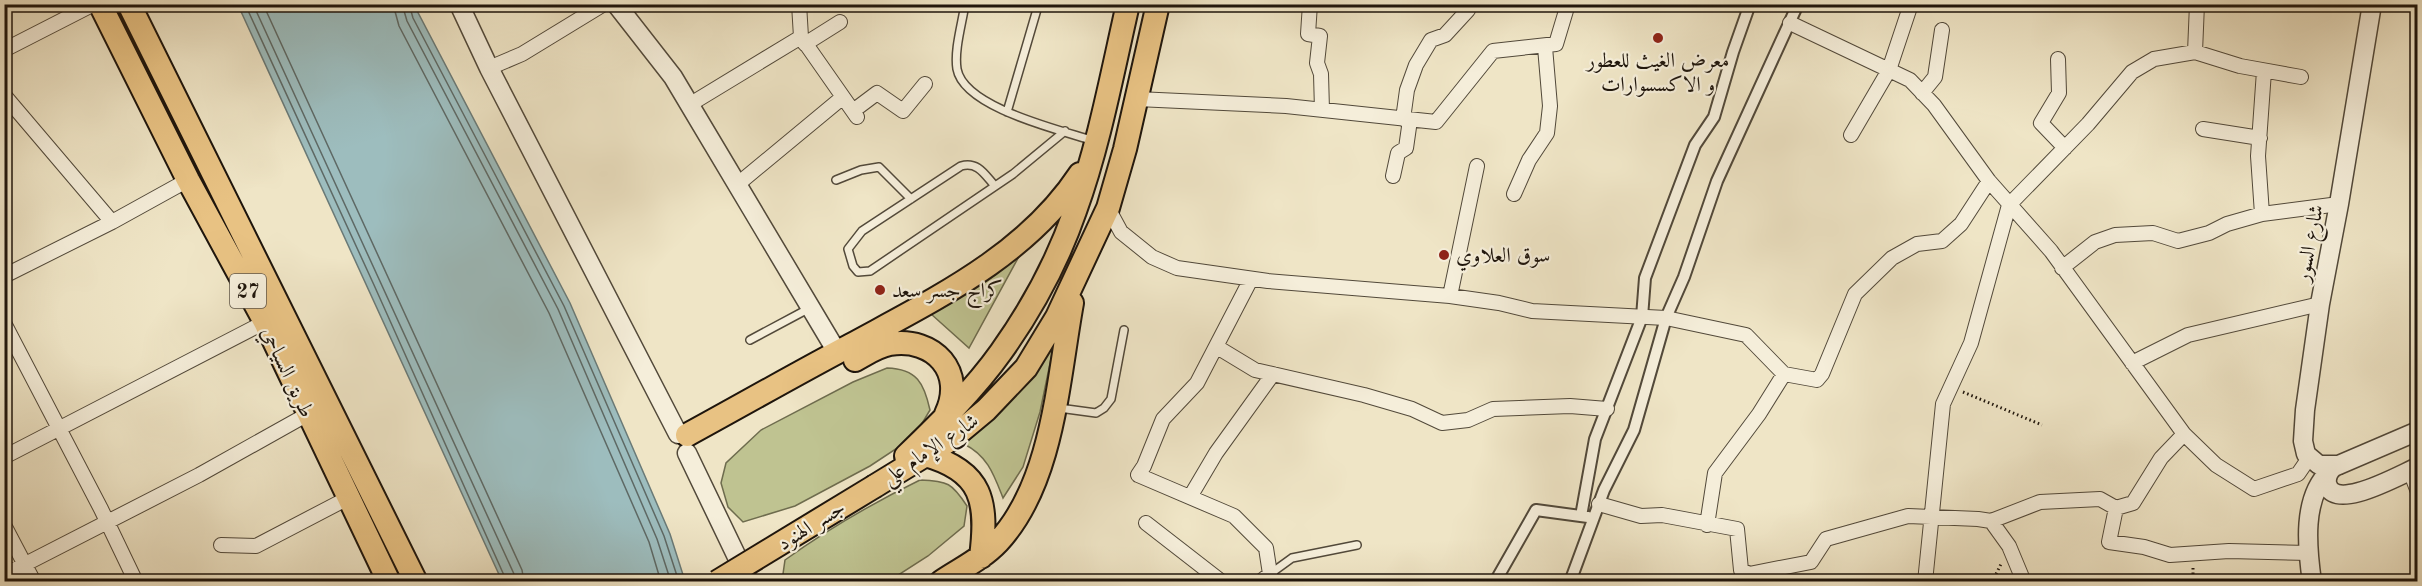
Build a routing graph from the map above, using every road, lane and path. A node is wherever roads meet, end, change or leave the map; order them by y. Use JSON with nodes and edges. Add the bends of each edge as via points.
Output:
{"nodes":[{"id":1,"x":94,"y":4,"type":"edge"},
{"id":2,"x":100,"y":4,"type":"edge"},
{"id":3,"x":129,"y":4,"type":"edge"},
{"id":4,"x":459,"y":4,"type":"edge"},
{"id":5,"x":604,"y":4,"type":"edge"},
{"id":6,"x":616,"y":4,"type":"edge"},
{"id":7,"x":800,"y":4,"type":"edge"},
{"id":8,"x":965,"y":4,"type":"edge"},
{"id":9,"x":1128,"y":4,"type":"edge"},
{"id":10,"x":1158,"y":4,"type":"edge"},
{"id":11,"x":1310,"y":4,"type":"edge"},
{"id":12,"x":1568,"y":4,"type":"edge"},
{"id":13,"x":1750,"y":4,"type":"edge"},
{"id":14,"x":1798,"y":4,"type":"edge"},
{"id":15,"x":1911,"y":4,"type":"edge"},
{"id":16,"x":2197,"y":4,"type":"edge"},
{"id":17,"x":2372,"y":4,"type":"edge"},
{"id":18,"x":1038,"y":6,"type":"dead end"},
{"id":19,"x":1468,"y":10,"type":"dead end"},
{"id":20,"x":840,"y":22,"type":"dead end"},
{"id":21,"x":1790,"y":23,"type":"junction"},
{"id":22,"x":1942,"y":30,"type":"dead end"},
{"id":23,"x":803,"y":41,"type":"junction"},
{"id":24,"x":1545,"y":47,"type":"junction"},
{"id":25,"x":4,"y":50,"type":"edge"},
{"id":26,"x":2195,"y":52,"type":"junction"},
{"id":27,"x":2058,"y":59,"type":"dead end"},
{"id":28,"x":489,"y":68,"type":"junction"},
{"id":29,"x":1889,"y":70,"type":"junction"},
{"id":30,"x":2264,"y":71,"type":"junction"},
{"id":31,"x":2301,"y":77,"type":"dead end"},
{"id":32,"x":925,"y":84,"type":"dead end"},
{"id":33,"x":1922,"y":93,"type":"junction"},
{"id":34,"x":4,"y":95,"type":"edge"},
{"id":35,"x":843,"y":97,"type":"junction"},
{"id":36,"x":1137,"y":99,"type":"junction"},
{"id":37,"x":689,"y":105,"type":"junction"},
{"id":38,"x":1322,"y":110,"type":"junction"},
{"id":39,"x":1007,"y":112,"type":"junction"},
{"id":40,"x":1407,"y":119,"type":"junction"},
{"id":41,"x":2203,"y":129,"type":"dead end"},
{"id":42,"x":1065,"y":131,"type":"junction"},
{"id":43,"x":1851,"y":135,"type":"dead end"},
{"id":44,"x":2260,"y":138,"type":"junction"},
{"id":45,"x":1095,"y":147,"type":"junction"},
{"id":46,"x":2065,"y":148,"type":"junction"},
{"id":47,"x":1125,"y":149,"type":"junction"},
{"id":48,"x":1477,"y":166,"type":"dead end"},
{"id":49,"x":1393,"y":176,"type":"dead end"},
{"id":50,"x":188,"y":180,"type":"junction"},
{"id":51,"x":836,"y":180,"type":"dead end"},
{"id":52,"x":1989,"y":181,"type":"junction"},
{"id":53,"x":738,"y":184,"type":"junction"},
{"id":54,"x":995,"y":186,"type":"junction"},
{"id":55,"x":1514,"y":194,"type":"dead end"},
{"id":56,"x":911,"y":199,"type":"junction"},
{"id":57,"x":2339,"y":204,"type":"junction"},
{"id":58,"x":2009,"y":205,"type":"junction"},
{"id":59,"x":1108,"y":208,"type":"junction"},
{"id":60,"x":2262,"y":214,"type":"junction"},
{"id":61,"x":112,"y":222,"type":"junction"},
{"id":62,"x":2061,"y":268,"type":"junction"},
{"id":63,"x":4,"y":276,"type":"edge"},
{"id":64,"x":1251,"y":279,"type":"junction"},
{"id":65,"x":1076,"y":281,"type":"junction"},
{"id":66,"x":1450,"y":296,"type":"junction"},
{"id":67,"x":2320,"y":304,"type":"junction"},
{"id":68,"x":811,"y":307,"type":"junction"},
{"id":69,"x":1642,"y":317,"type":"junction"},
{"id":70,"x":1665,"y":318,"type":"junction"},
{"id":71,"x":265,"y":322,"type":"junction"},
{"id":72,"x":4,"y":323,"type":"edge"},
{"id":73,"x":1124,"y":330,"type":"dead end"},
{"id":74,"x":750,"y":340,"type":"dead end"},
{"id":75,"x":1217,"y":347,"type":"junction"},
{"id":76,"x":837,"y":352,"type":"junction"},
{"id":77,"x":2132,"y":363,"type":"junction"},
{"id":78,"x":1273,"y":374,"type":"junction"},
{"id":79,"x":1784,"y":374,"type":"junction"},
{"id":80,"x":1951,"y":388,"type":"junction"},
{"id":81,"x":1054,"y":407,"type":"junction"},
{"id":82,"x":1607,"y":409,"type":"junction"},
{"id":83,"x":308,"y":414,"type":"junction"},
{"id":84,"x":944,"y":419,"type":"junction"},
{"id":85,"x":2042,"y":425,"type":"dead end"},
{"id":86,"x":59,"y":428,"type":"junction"},
{"id":87,"x":2418,"y":430,"type":"edge"},
{"id":88,"x":2184,"y":434,"type":"junction"},
{"id":89,"x":686,"y":442,"type":"junction"},
{"id":90,"x":925,"y":455,"type":"junction"},
{"id":91,"x":4,"y":457,"type":"edge"},
{"id":92,"x":2310,"y":458,"type":"junction"},
{"id":93,"x":2335,"y":467,"type":"junction"},
{"id":94,"x":2414,"y":469,"type":"edge"},
{"id":95,"x":875,"y":486,"type":"junction"},
{"id":96,"x":2418,"y":492,"type":"edge"},
{"id":97,"x":1190,"y":497,"type":"junction"},
{"id":98,"x":348,"y":498,"type":"junction"},
{"id":99,"x":2116,"y":508,"type":"junction"},
{"id":100,"x":1596,"y":511,"type":"junction"},
{"id":101,"x":1581,"y":516,"type":"junction"},
{"id":102,"x":1933,"y":516,"type":"junction"},
{"id":103,"x":1991,"y":521,"type":"junction"},
{"id":104,"x":108,"y":522,"type":"junction"},
{"id":105,"x":1146,"y":523,"type":"dead end"},
{"id":106,"x":4,"y":525,"type":"edge"},
{"id":107,"x":1707,"y":525,"type":"junction"},
{"id":108,"x":221,"y":545,"type":"dead end"},
{"id":109,"x":1357,"y":545,"type":"dead end"},
{"id":110,"x":2309,"y":553,"type":"junction"},
{"id":111,"x":981,"y":557,"type":"junction"},
{"id":112,"x":25,"y":564,"type":"junction"},
{"id":113,"x":4,"y":575,"type":"edge"},
{"id":114,"x":1265,"y":578,"type":"edge"},
{"id":115,"x":34,"y":582,"type":"edge"},
{"id":116,"x":136,"y":582,"type":"edge"},
{"id":117,"x":389,"y":582,"type":"edge"},
{"id":118,"x":416,"y":582,"type":"edge"},
{"id":119,"x":717,"y":582,"type":"edge"},
{"id":120,"x":749,"y":582,"type":"edge"},
{"id":121,"x":941,"y":582,"type":"edge"},
{"id":122,"x":1222,"y":582,"type":"edge"},
{"id":123,"x":1495,"y":582,"type":"edge"},
{"id":124,"x":1570,"y":582,"type":"edge"},
{"id":125,"x":1925,"y":582,"type":"edge"},
{"id":126,"x":2025,"y":582,"type":"edge"},
{"id":127,"x":2312,"y":582,"type":"edge"}],
"edges":[{"from":1,"to":25,"type":"street"},
{"from":2,"to":50,"type":"main road","name":"طريق السياحي","number":"27"},
{"from":3,"to":118,"type":"main road","name":"طريق السياحي","number":"27"},
{"from":4,"to":28,"type":"street"},
{"from":5,"to":28,"type":"street","via":[[522,54]]},
{"from":6,"to":37,"type":"street","via":[[673,77]]},
{"from":7,"to":23,"type":"street"},
{"from":8,"to":39,"type":"lane","via":[[957,69],[962,82]]},
{"from":9,"to":45,"type":"main road","name":"شارع الإمام علي"},
{"from":10,"to":36,"type":"main road","name":"شارع الإمام علي"},
{"from":11,"to":38,"type":"street","via":[[1308,34],[1320,36],[1317,63]]},
{"from":12,"to":24,"type":"street","via":[[1556,44]]},
{"from":13,"to":69,"type":"street","via":[[1714,117],[1695,145],[1646,278]]},
{"from":14,"to":21,"type":"street"},
{"from":15,"to":29,"type":"street"},
{"from":16,"to":26,"type":"street"},
{"from":17,"to":57,"type":"street","name":"شارع السور"},
{"from":18,"to":39,"type":"lane"},
{"from":19,"to":40,"type":"street","via":[[1445,35],[1431,40],[1416,65],[1407,90]]},
{"from":20,"to":23,"type":"street"},
{"from":21,"to":29,"type":"street"},
{"from":21,"to":70,"type":"street","via":[[1717,181],[1684,278]]},
{"from":22,"to":33,"type":"street","via":[[1935,76]]},
{"from":23,"to":35,"type":"street"},
{"from":23,"to":37,"type":"street"},
{"from":24,"to":40,"type":"street","via":[[1493,51],[1436,122]]},
{"from":24,"to":55,"type":"street","via":[[1550,106],[1547,133]]},
{"from":26,"to":30,"type":"street"},
{"from":26,"to":46,"type":"street","via":[[2154,59],[2132,72]]},
{"from":27,"to":46,"type":"street","via":[[2059,93],[2041,123]]},
{"from":28,"to":89,"type":"street"},
{"from":29,"to":33,"type":"street"},
{"from":29,"to":43,"type":"street"},
{"from":30,"to":31,"type":"street"},
{"from":30,"to":44,"type":"street"},
{"from":32,"to":35,"type":"street","via":[[903,111],[877,93],[855,114]]},
{"from":33,"to":52,"type":"street"},
{"from":34,"to":61,"type":"street"},
{"from":35,"to":53,"type":"street"},
{"from":36,"to":38,"type":"street"},
{"from":36,"to":47,"type":"main road","name":"شارع الإمام علي"},
{"from":37,"to":53,"type":"street"},
{"from":38,"to":40,"type":"street"},
{"from":39,"to":42,"type":"lane"},
{"from":40,"to":49,"type":"street","via":[[1406,148],[1398,153]]},
{"from":41,"to":44,"type":"street"},
{"from":42,"to":45,"type":"lane"},
{"from":42,"to":54,"type":"lane"},
{"from":44,"to":60,"type":"street"},
{"from":45,"to":47,"type":"main road"},
{"from":45,"to":76,"type":"main road","via":[[1068,193],[1013,246],[965,283]]},
{"from":45,"to":84,"type":"main road","name":"شارع الإمام علي","via":[[1075,213],[1031,303],[1001,353]]},
{"from":46,"to":58,"type":"street"},
{"from":47,"to":59,"type":"main road","name":"شارع الإمام علي"},
{"from":48,"to":66,"type":"street"},
{"from":50,"to":61,"type":"street"},
{"from":50,"to":71,"type":"main road","name":"طريق السياحي","number":"27"},
{"from":51,"to":56,"type":"lane","via":[[879,167]]},
{"from":52,"to":58,"type":"street"},
{"from":52,"to":79,"type":"street","via":[[1961,224],[1942,241],[1917,244],[1892,258],[1855,294],[1817,380]]},
{"from":53,"to":68,"type":"street"},
{"from":54,"to":56,"type":"lane","via":[[977,166],[968,164]]},
{"from":54,"to":56,"type":"lane","via":[[870,271],[858,272],[848,249],[862,231]]},
{"from":57,"to":60,"type":"street"},
{"from":57,"to":67,"type":"street","name":"شارع السور"},
{"from":58,"to":62,"type":"street","via":[[2051,251]]},
{"from":58,"to":80,"type":"street","via":[[1971,343]]},
{"from":59,"to":64,"type":"street","via":[[1121,232],[1152,257],[1177,268]]},
{"from":59,"to":65,"type":"main road","name":"شارع الإمام علي"},
{"from":60,"to":62,"type":"street","via":[[2178,241],[2153,233],[2115,235],[2095,242]]},
{"from":61,"to":63,"type":"street"},
{"from":62,"to":77,"type":"street"},
{"from":64,"to":66,"type":"street"},
{"from":64,"to":75,"type":"street"},
{"from":65,"to":81,"type":"main road"},
{"from":65,"to":90,"type":"main road","name":"شارع الإمام علي","via":[[1026,368],[986,410]]},
{"from":66,"to":69,"type":"street","via":[[1532,310]]},
{"from":67,"to":77,"type":"street","via":[[2188,334]]},
{"from":67,"to":92,"type":"street","name":"شارع السور","via":[[2303,441]]},
{"from":68,"to":74,"type":"lane"},
{"from":68,"to":76,"type":"street"},
{"from":69,"to":70,"type":"street"},
{"from":69,"to":82,"type":"street"},
{"from":70,"to":79,"type":"street","via":[[1746,335]]},
{"from":70,"to":100,"type":"street","via":[[1634,430]]},
{"from":71,"to":83,"type":"main road","name":"طريق السياحي","number":"27"},
{"from":71,"to":86,"type":"street"},
{"from":72,"to":86,"type":"street"},
{"from":73,"to":81,"type":"lane","via":[[1111,399],[1104,408],[1096,414]]},
{"from":75,"to":78,"type":"street","via":[[1255,370]]},
{"from":75,"to":97,"type":"street","via":[[1197,383],[1163,418],[1138,476]]},
{"from":76,"to":89,"type":"main road"},
{"from":77,"to":88,"type":"street"},
{"from":78,"to":82,"type":"street","via":[[1364,395],[1412,409],[1442,423],[1468,420],[1493,409]]},
{"from":78,"to":97,"type":"street","via":[[1216,453]]},
{"from":79,"to":107,"type":"street","via":[[1715,473]]},
{"from":80,"to":85,"type":"path"},
{"from":80,"to":102,"type":"street","via":[[1943,404]]},
{"from":81,"to":111,"type":"main road","via":[[1039,474],[1016,518]]},
{"from":82,"to":101,"type":"street","via":[[1595,439]]},
{"from":83,"to":98,"type":"main road","name":"طريق السياحي","number":"27"},
{"from":83,"to":104,"type":"street"},
{"from":84,"to":89,"type":"main road","via":[[953,383],[943,362],[919,345],[890,344]]},
{"from":84,"to":95,"type":"main road","name":"شارع الإمام علي"},
{"from":86,"to":91,"type":"street"},
{"from":86,"to":104,"type":"street"},
{"from":87,"to":93,"type":"street"},
{"from":88,"to":92,"type":"street","via":[[2216,465],[2253,489],[2298,474]]},
{"from":88,"to":99,"type":"street","via":[[2161,458],[2133,503]]},
{"from":89,"to":120,"type":"street"},
{"from":90,"to":95,"type":"main road","name":"شارع الإمام علي"},
{"from":90,"to":111,"type":"main road","via":[[945,460],[963,472],[976,488],[984,508]]},
{"from":92,"to":93,"type":"street","via":[[2319,465]]},
{"from":93,"to":94,"type":"street","via":[[2327,486],[2334,494],[2345,497]]},
{"from":93,"to":110,"type":"street","via":[[2318,483],[2312,501]]},
{"from":94,"to":96,"type":"street"},
{"from":95,"to":119,"type":"main road","name":"جسر الهنود","bridge":true},
{"from":97,"to":114,"type":"street","via":[[1234,516],[1266,548]]},
{"from":98,"to":108,"type":"street","via":[[256,546]]},
{"from":98,"to":117,"type":"main road","name":"طريق السياحي","number":"27"},
{"from":99,"to":103,"type":"street","via":[[2100,499],[2040,502]]},
{"from":99,"to":110,"type":"street","via":[[2109,542],[2170,555],[2229,551]]},
{"from":100,"to":101,"type":"street"},
{"from":100,"to":107,"type":"street","via":[[1662,515]]},
{"from":100,"to":124,"type":"street"},
{"from":101,"to":123,"type":"street","via":[[1536,510]]},
{"from":102,"to":103,"type":"street"},
{"from":102,"to":107,"type":"street","via":[[1908,516],[1826,539],[1812,562],[1749,574],[1741,570],[1737,530]]},
{"from":102,"to":125,"type":"street"},
{"from":103,"to":126,"type":"street","via":[[2009,546]]},
{"from":104,"to":112,"type":"street"},
{"from":104,"to":116,"type":"street"},
{"from":105,"to":122,"type":"street"},
{"from":106,"to":112,"type":"street"},
{"from":109,"to":114,"type":"lane","via":[[1292,558]]},
{"from":110,"to":127,"type":"street"},
{"from":111,"to":121,"type":"main road"},
{"from":112,"to":113,"type":"street"},
{"from":112,"to":115,"type":"street"}]}
